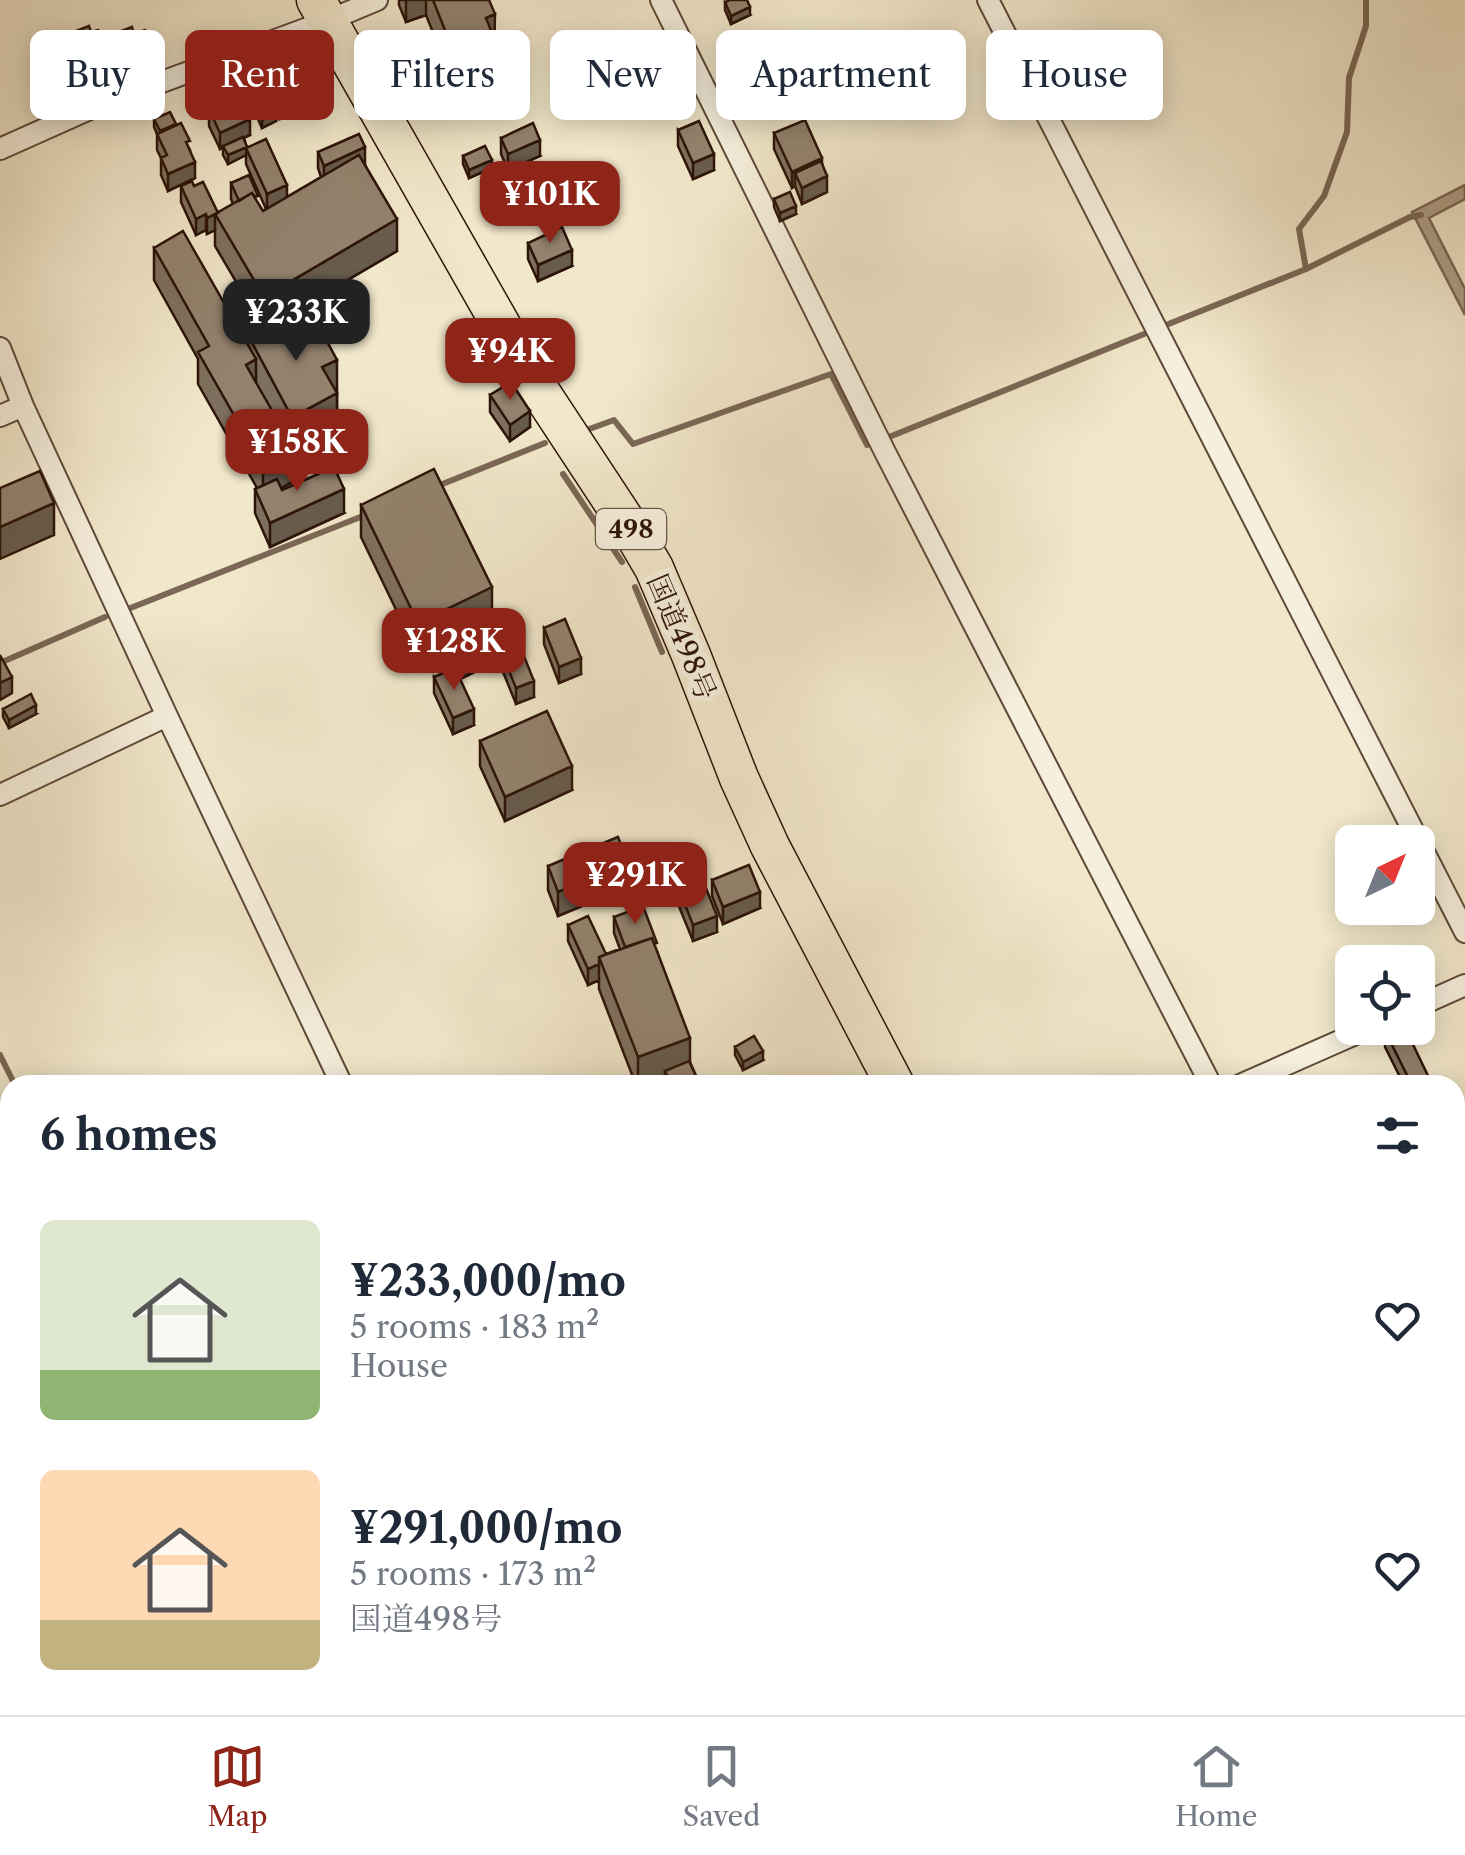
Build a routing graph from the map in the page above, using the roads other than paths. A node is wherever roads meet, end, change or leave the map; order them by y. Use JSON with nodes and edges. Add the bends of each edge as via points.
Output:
{"nodes":[{"id":1,"x":377,"y":0,"type":"edge"},
{"id":2,"x":660,"y":0,"type":"edge"},
{"id":3,"x":988,"y":0,"type":"edge"},
{"id":4,"x":321,"y":10,"type":"edge"},
{"id":5,"x":0,"y":149,"type":"edge"},
{"id":6,"x":0,"y":348,"type":"edge"},
{"id":7,"x":24,"y":406,"type":"junction"},
{"id":8,"x":0,"y":416,"type":"edge"},
{"id":9,"x":166,"y":716,"type":"junction"},
{"id":10,"x":0,"y":795,"type":"edge"},
{"id":11,"x":1465,"y":932,"type":"edge"},
{"id":12,"x":1465,"y":985,"type":"edge"},
{"id":13,"x":1435,"y":998,"type":"edge"},
{"id":14,"x":1335,"y":1043,"type":"edge"},
{"id":15,"x":337,"y":1075,"type":"edge"},
{"id":16,"x":890,"y":1075,"type":"edge"},
{"id":17,"x":1206,"y":1075,"type":"edge"},
{"id":18,"x":1263,"y":1075,"type":"edge"}],
"edges":[{"from":1,"to":4,"type":"street"},
{"from":2,"to":17,"type":"street"},
{"from":3,"to":11,"type":"street"},
{"from":4,"to":5,"type":"street"},
{"from":4,"to":16,"type":"highway","name":"国道498号","number":"498","via":[[530,376],[654,568],[770,846]]},
{"from":6,"to":7,"type":"street"},
{"from":7,"to":8,"type":"street"},
{"from":7,"to":9,"type":"street"},
{"from":9,"to":10,"type":"street"},
{"from":9,"to":15,"type":"street"},
{"from":12,"to":13,"type":"street"},
{"from":14,"to":18,"type":"street"}]}
